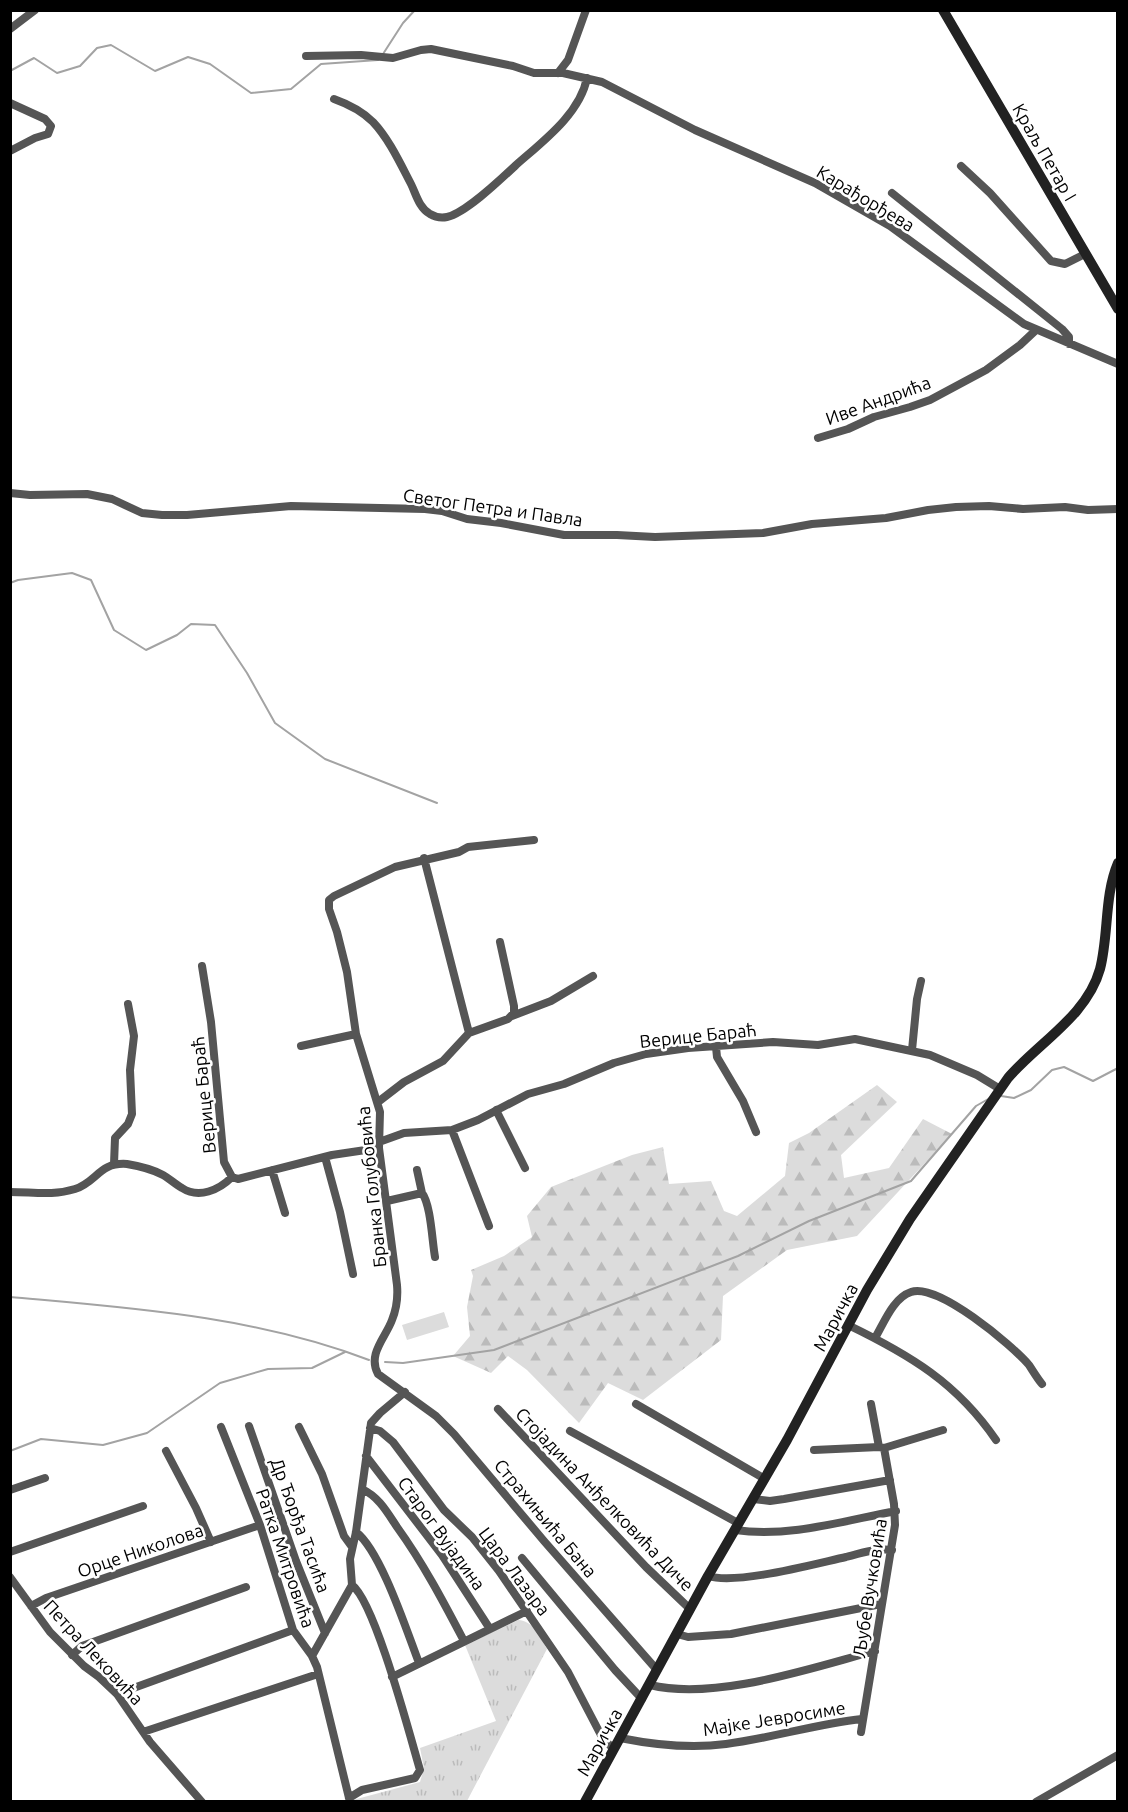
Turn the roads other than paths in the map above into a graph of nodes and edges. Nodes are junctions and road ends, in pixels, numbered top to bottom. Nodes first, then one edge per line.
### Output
1 (35, 10) edge
2 (585, 10) edge
3 (943, 10) edge
4 (10, 29) edge
5 (306, 56) dead end
6 (568, 60) junction
7 (558, 73) junction
8 (571, 75) junction
9 (587, 78) junction
10 (334, 99) dead end
11 (10, 103) edge
12 (10, 151) edge
13 (961, 166) dead end
14 (892, 193) dead end
15 (1085, 254) junction
16 (1118, 309) edge
17 (1036, 330) junction
18 (1069, 344) junction
19 (1118, 364) edge
20 (818, 438) dead end
21 (10, 492) edge
22 (1118, 509) edge
23 (534, 840) dead end
24 (424, 858) junction
25 (1118, 863) edge
26 (500, 942) dead end
27 (202, 966) dead end
28 (593, 976) dead end
29 (921, 981) dead end
30 (128, 1004) dead end
31 (512, 1016) junction
32 (470, 1033) junction
33 (356, 1034) junction
34 (301, 1046) dead end
35 (716, 1047) junction
36 (912, 1050) junction
37 (999, 1091) junction
38 (378, 1102) junction
39 (496, 1110) junction
40 (452, 1130) junction
41 (756, 1132) dead end
42 (379, 1145) junction
43 (325, 1157) junction
44 (114, 1164) junction
45 (525, 1168) dead end
46 (272, 1170) junction
47 (417, 1170) dead end
48 (232, 1177) junction
49 (10, 1192) edge
50 (422, 1193) junction
51 (387, 1201) junction
52 (285, 1213) dead end
53 (489, 1226) dead end
54 (435, 1257) dead end
55 (353, 1274) dead end
56 (848, 1325) junction
57 (875, 1338) junction
58 (1042, 1384) dead end
59 (405, 1392) junction
60 (636, 1404) dead end
61 (871, 1404) dead end
62 (498, 1409) dead end
63 (249, 1426) dead end
64 (299, 1426) dead end
65 (221, 1427) dead end
66 (370, 1428) junction
67 (943, 1430) dead end
68 (570, 1431) dead end
69 (996, 1440) dead end
70 (881, 1448) junction
71 (814, 1450) dead end
72 (166, 1451) dead end
73 (366, 1456) junction
74 (45, 1478) dead end
75 (765, 1479) junction
76 (890, 1480) junction
77 (362, 1489) junction
78 (10, 1491) edge
79 (753, 1499) junction
80 (143, 1506) dead end
81 (896, 1511) junction
82 (260, 1525) junction
83 (736, 1526) junction
84 (356, 1532) junction
85 (211, 1542) junction
86 (352, 1547) junction
87 (892, 1550) junction
88 (10, 1552) edge
89 (522, 1557) dead end
90 (708, 1576) junction
91 (10, 1577) edge
92 (352, 1586) junction
93 (246, 1587) dead end
94 (881, 1604) junction
95 (31, 1606) junction
96 (690, 1609) junction
97 (527, 1611) junction
98 (490, 1629) junction
99 (293, 1630) junction
100 (325, 1633) junction
101 (677, 1634) junction
102 (464, 1641) junction
103 (875, 1651) junction
104 (72, 1655) junction
105 (312, 1656) junction
106 (419, 1663) junction
107 (657, 1670) junction
108 (318, 1674) junction
109 (392, 1677) junction
110 (650, 1685) junction
111 (117, 1694) junction
112 (642, 1699) junction
113 (862, 1719) junction
114 (143, 1732) junction
115 (861, 1732) dead end
116 (620, 1738) junction
117 (614, 1749) junction
118 (1118, 1755) edge
119 (349, 1800) edge
120 (202, 1802) edge
121 (585, 1802) edge
122 (1036, 1802) edge

1 - 4 street
2 - 6 street
3 - 15 street, Краљ Петар I
5 - 7 street, Карађорђева
6 - 7 street
6 - 8 street
7 - 8 street, Карађорђева
8 - 9 street, Карађорђева
9 - 10 street
9 - 17 street, Карађорђева
11 - 12 street
13 - 15 street
14 - 18 street
15 - 16 street, Краљ Петар I
17 - 18 street, Карађорђева
17 - 20 street, Иве Андрића
18 - 19 street, Карађорђева
21 - 22 street, Светог Петра и Павла
23 - 24 street
24 - 32 street
24 - 33 street, Бранка Голубовића
25 - 37 street, Маричка
26 - 31 street
27 - 48 street, Верице Бараћ
28 - 31 street
29 - 36 street
30 - 44 street
31 - 32 street
32 - 38 street
33 - 34 street
33 - 38 street, Бранка Голубовића
35 - 36 street, Верице Бараћ
35 - 39 street, Верице Бараћ
35 - 41 street
36 - 37 street, Верице Бараћ
37 - 56 street, Маричка
38 - 42 street, Бранка Голубовића
39 - 40 street, Верице Бараћ
39 - 45 street
40 - 42 street, Верице Бараћ
40 - 53 street
42 - 43 street, Верице Бараћ
42 - 51 street, Бранка Голубовића
43 - 46 street, Верице Бараћ
43 - 55 street
44 - 48 street
44 - 49 street
46 - 48 street, Верице Бараћ
46 - 52 street
47 - 50 street
50 - 51 street
50 - 54 street
51 - 59 street, Бранка Голубовића
56 - 57 street
56 - 75 street, Маричка
57 - 58 street
57 - 69 street
59 - 66 street
59 - 107 street, Страхињића Бана
60 - 75 street
61 - 70 street, Љубе Вучковића
62 - 96 street, Стојадина Анђелковића Диче
63 - 100 street, Др Ђорђа Тасића
64 - 86 street
65 - 82 street, Ратка Митровића
66 - 73 street
66 - 97 street, Цара Лазара
67 - 70 street
68 - 83 street
70 - 71 street
70 - 76 street, Љубе Вучковића
72 - 85 street
73 - 77 street
73 - 98 street, Старог Вујадина
74 - 78 street
75 - 79 street, Маричка
76 - 79 street
76 - 81 street, Љубе Вучковића
77 - 84 street
77 - 102 street
79 - 83 street, Маричка
80 - 88 street
81 - 83 street
81 - 87 street, Љубе Вучковића
82 - 85 street, Орце Николова
82 - 99 street, Ратка Митровића
83 - 90 street, Маричка
84 - 86 street
84 - 106 street
85 - 95 street, Орце Николова
86 - 92 street
87 - 90 street
87 - 94 street, Љубе Вучковића
89 - 112 street
90 - 96 street, Маричка
91 - 95 street, Петра Лековића
92 - 100 street
92 - 109 street
93 - 104 street
94 - 101 street
94 - 103 street, Љубе Вучковића
95 - 104 street, Петра Лековића
96 - 101 street, Маричка
97 - 98 street
97 - 117 street, Цара Лазара
98 - 102 street
99 - 105 street, Ратка Митровића
99 - 111 street
100 - 105 street
101 - 107 street, Маричка
102 - 106 street
103 - 110 street
103 - 113 street, Љубе Вучковића
104 - 111 street, Петра Лековића
105 - 108 street, Ратка Митровића
106 - 109 street
107 - 110 street, Маричка
108 - 114 street
108 - 119 street, Ратка Митровића
109 - 119 street
110 - 112 street, Маричка
111 - 114 street, Петра Лековића
112 - 116 street, Маричка
113 - 115 street, Љубе Вучковића
113 - 116 street, Мајке Јевросиме
114 - 120 street, Петра Лековића
116 - 117 street, Маричка
117 - 121 street, Маричка
118 - 122 street

